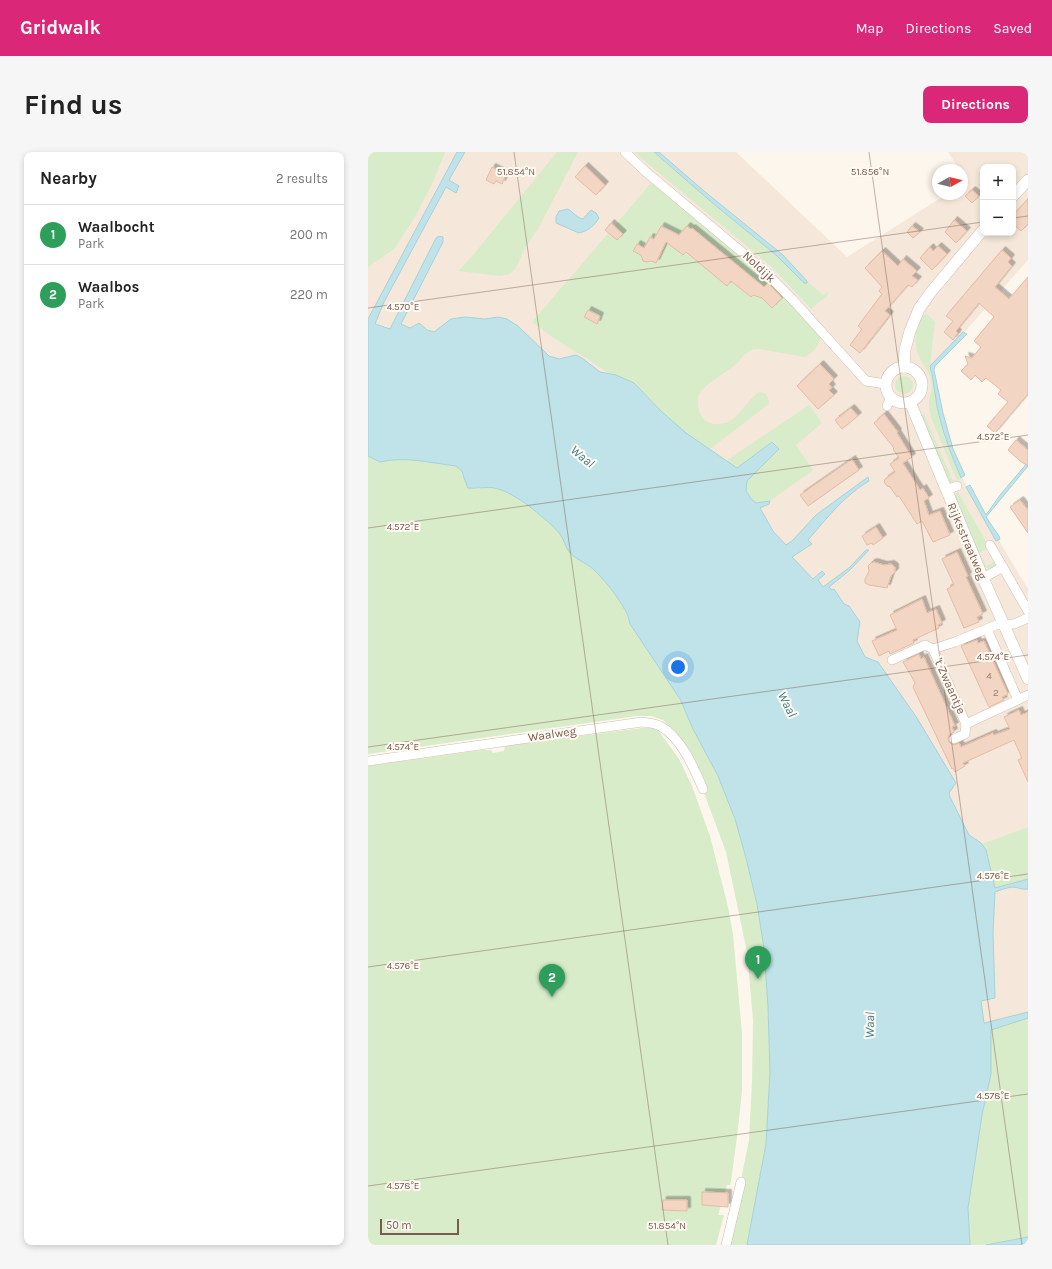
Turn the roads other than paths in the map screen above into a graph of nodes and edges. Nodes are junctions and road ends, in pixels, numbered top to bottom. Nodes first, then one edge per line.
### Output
1 (625, 152) edge
2 (1028, 180) edge
3 (1016, 193) edge
4 (980, 234) edge
5 (904, 367) junction
6 (886, 384) junction
7 (910, 402) junction
8 (957, 486) dead end
9 (946, 490) junction
10 (990, 545) dead end
11 (1003, 567) junction
12 (983, 578) junction
13 (1028, 612) edge
14 (1028, 618) edge
15 (1004, 625) junction
16 (987, 628) junction
17 (933, 649) junction
18 (892, 660) dead end
19 (1028, 679) edge
20 (1028, 695) edge
21 (1018, 700) junction
22 (966, 724) junction
23 (954, 739) dead end
24 (368, 761) edge
25 (703, 789) dead end
26 (741, 1182) dead end
27 (726, 1245) edge

1 - 6 street, Noldijk
2 - 3 street
4 - 5 street
5 - 6 street
5 - 7 street
6 - 7 street
7 - 9 street, Rijksstraatweg
8 - 9 street
9 - 12 street, Rijksstraatweg
10 - 11 street, Rijksstraatweg
11 - 12 street
11 - 13 street, Rijksstraatweg
12 - 15 street, Rijksstraatweg
14 - 15 street, 't Zwaantje
15 - 16 street, 't Zwaantje
15 - 19 street, Rijksstraatweg
16 - 17 street, 't Zwaantje
16 - 21 street
17 - 18 street, 't Zwaantje
17 - 22 street, 't Zwaantje
20 - 21 street, 't Zwaantje
21 - 22 street, 't Zwaantje
22 - 23 street, 't Zwaantje
24 - 25 street, Waalweg
26 - 27 street

